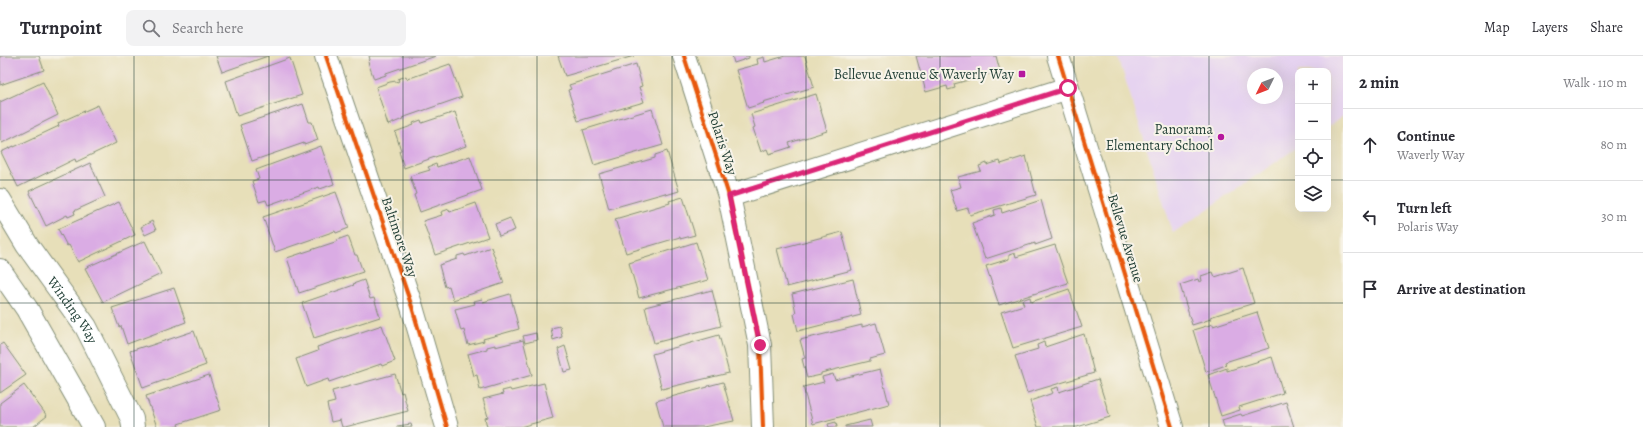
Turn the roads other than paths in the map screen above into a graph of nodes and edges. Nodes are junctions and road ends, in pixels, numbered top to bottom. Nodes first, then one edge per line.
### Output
1 (326, 56) edge
2 (684, 56) edge
3 (1058, 56) edge
4 (1068, 88) junction
5 (729, 196) junction
6 (0, 200) edge
7 (0, 270) edge
8 (94, 427) edge
9 (133, 427) edge
10 (447, 427) edge
11 (763, 427) edge
12 (1172, 427) edge

1 - 10 street, Baltimore Way
2 - 5 street, Polaris Way
3 - 4 street, Bellevue Avenue
4 - 5 street
4 - 12 street, Bellevue Avenue
5 - 11 street, Polaris Way
6 - 9 street, Winding Way
7 - 8 street

